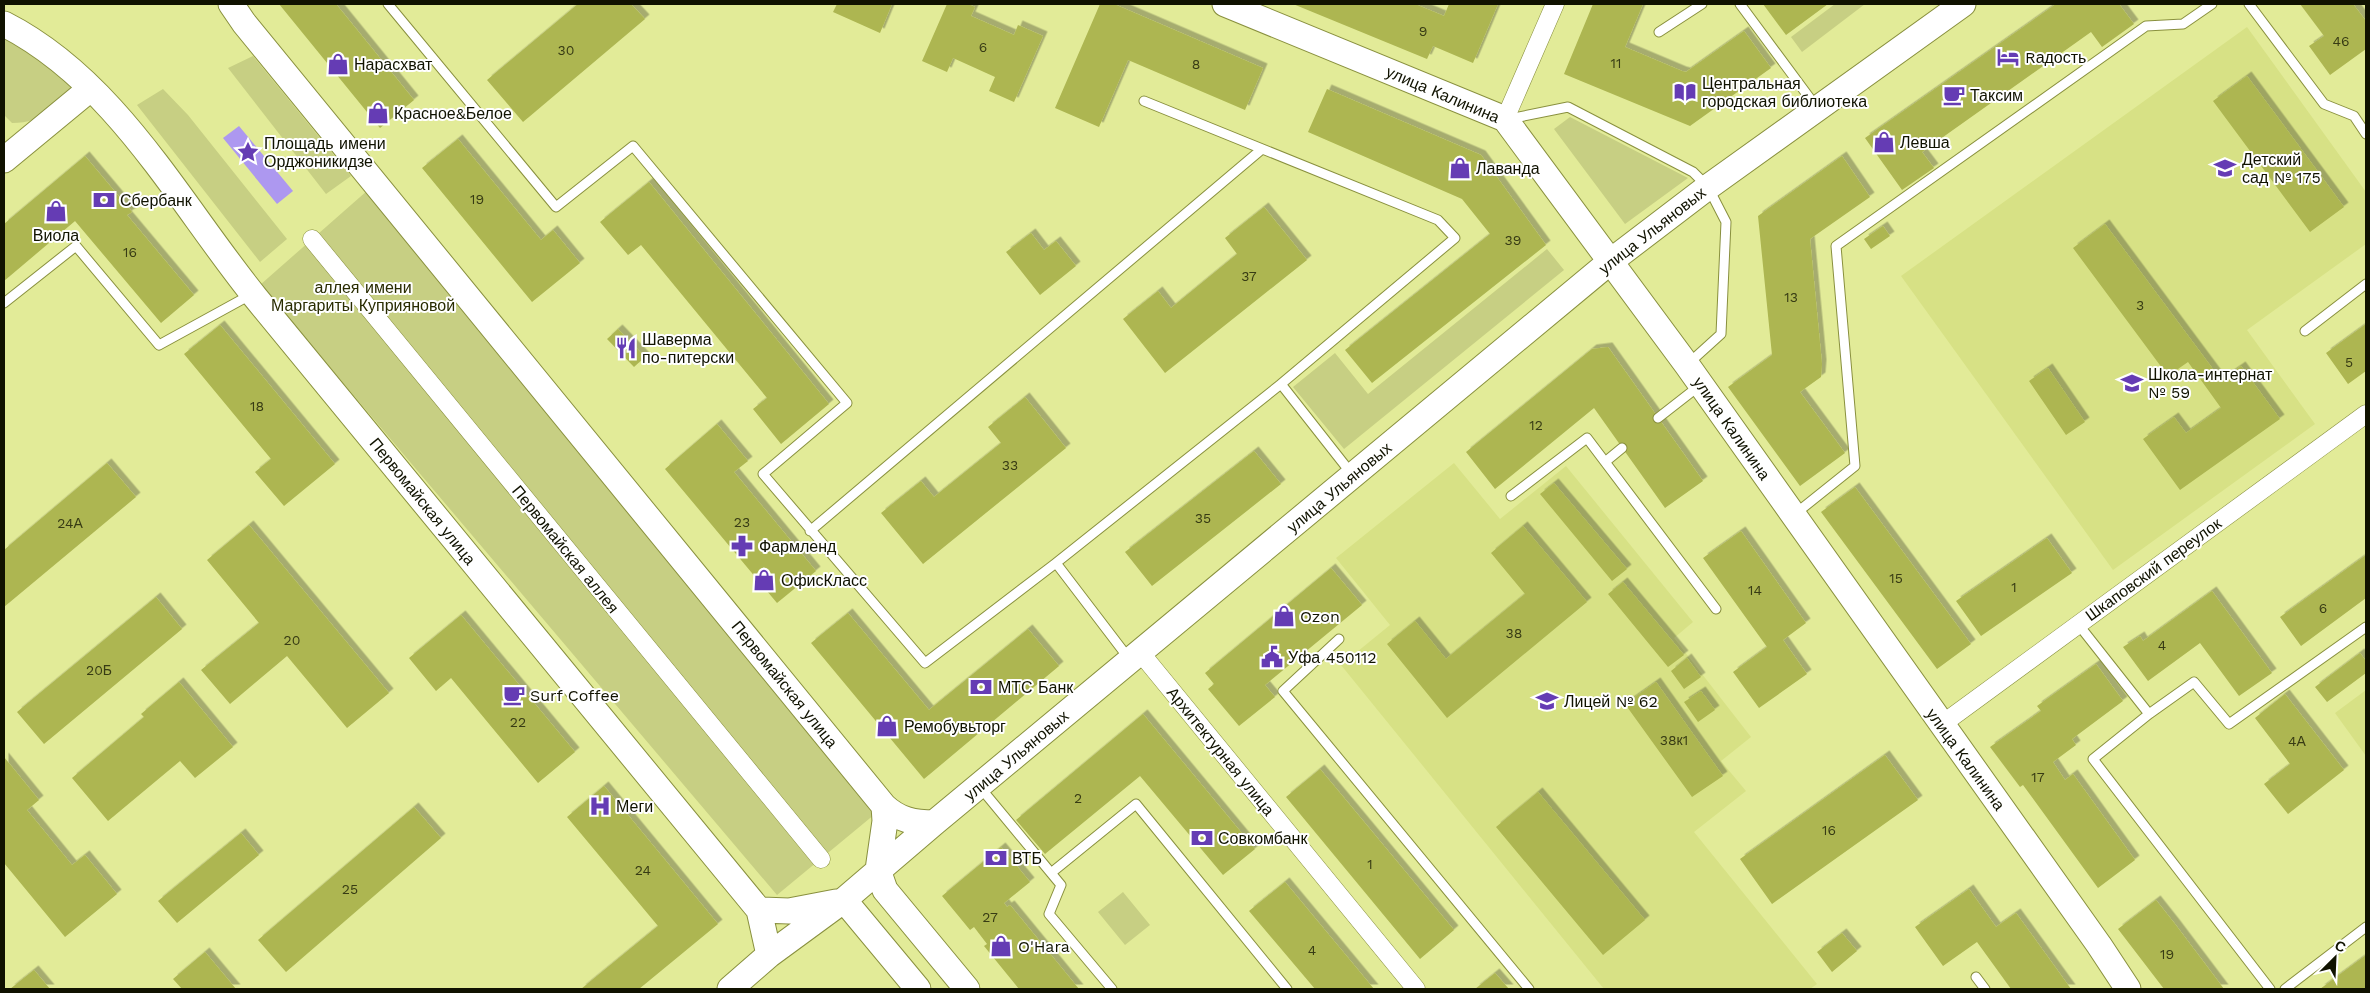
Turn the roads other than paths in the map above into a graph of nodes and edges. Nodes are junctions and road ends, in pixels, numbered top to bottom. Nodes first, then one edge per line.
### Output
1 (232, 4) edge
2 (388, 4) edge
3 (1225, 4) edge
4 (1555, 4) edge
5 (1702, 4) edge
6 (1740, 4) edge
7 (1963, 4) edge
8 (2212, 4) edge
9 (2249, 4) edge
10 (4, 24) edge
11 (1658, 32) dead end
12 (90, 89) junction
13 (1144, 101) dead end
14 (1818, 108) junction
15 (1505, 119) junction
16 (2366, 134) edge
17 (1262, 149) junction
18 (7, 154) edge
19 (1708, 187) junction
20 (312, 239) dead end
21 (1612, 261) junction
22 (2366, 284) edge
23 (253, 294) junction
24 (4, 302) edge
25 (2305, 331) dead end
26 (1687, 364) junction
27 (1281, 384) junction
28 (1701, 385) junction
29 (2366, 414) edge
30 (1658, 418) dead end
31 (1622, 448) dead end
32 (1605, 462) junction
33 (1352, 475) junction
34 (1511, 496) dead end
35 (1793, 516) junction
36 (810, 531) junction
37 (1056, 563) junction
38 (1716, 609) dead end
39 (2078, 624) junction
40 (2366, 627) edge
41 (1340, 639) dead end
42 (1135, 656) junction
43 (2149, 714) junction
44 (1941, 725) junction
45 (979, 786) junction
46 (884, 806) junction
47 (934, 823) junction
48 (821, 859) dead end
49 (878, 870) junction
50 (1051, 873) junction
51 (844, 900) junction
52 (759, 910) junction
53 (2366, 927) edge
54 (769, 955) junction
55 (1976, 977) dead end
56 (730, 989) edge
57 (918, 989) edge
58 (967, 989) edge
59 (1112, 989) edge
60 (1287, 989) edge
61 (1416, 989) edge
62 (1529, 989) edge
63 (1986, 989) edge
64 (2128, 989) edge
65 (2270, 989) edge
66 (2285, 989) edge

1 - 46 main road, Первомайская улица
2 - 36 lane
3 - 15 main road, улица Калинина
4 - 15 street
5 - 11 lane
6 - 14 lane
7 - 14 main road, улица Ульяновых
8 - 35 lane
9 - 16 lane
10 - 12 main road, Первомайская улица
12 - 18 main road
12 - 23 main road, Первомайская улица
13 - 17 lane
14 - 19 main road, улица Ульяновых
15 - 19 lane
15 - 21 main road, улица Калинина
17 - 27 lane
17 - 36 lane
19 - 21 main road, улица Ульяновых
19 - 26 lane
20 - 48 street, Первомайская аллея
21 - 26 main road, улица Калинина
21 - 33 main road, улица Ульяновых
22 - 25 lane
23 - 24 lane
23 - 52 main road, Первомайская улица
26 - 28 main road, улица Калинина
27 - 33 lane
27 - 37 lane
28 - 30 lane
28 - 35 main road, улица Калинина
29 - 39 street, Шкаповский переулок
31 - 32 lane
32 - 34 lane
32 - 38 lane
33 - 42 main road, улица Ульяновых
35 - 44 main road, улица Калинина
36 - 37 lane
37 - 42 lane
39 - 43 lane
39 - 44 street, Шкаповский переулок
40 - 43 lane
41 - 62 lane
42 - 45 main road, улица Ульяновых
42 - 61 street, Архитектурная улица
43 - 65 lane
44 - 64 main road, улица Калинина
45 - 47 main road, улица Ульяновых
45 - 50 lane
46 - 47 main road, Первомайская улица
46 - 49 main road
47 - 49 main road, улица Ульяновых
49 - 51 main road, улица Ульяновых
49 - 58 main road
50 - 59 lane
50 - 60 lane
51 - 52 main road
51 - 54 main road, улица Ульяновых
51 - 57 main road
52 - 54 main road, Первомайская улица
53 - 66 lane
54 - 56 main road, улица Ульяновых
55 - 63 lane

